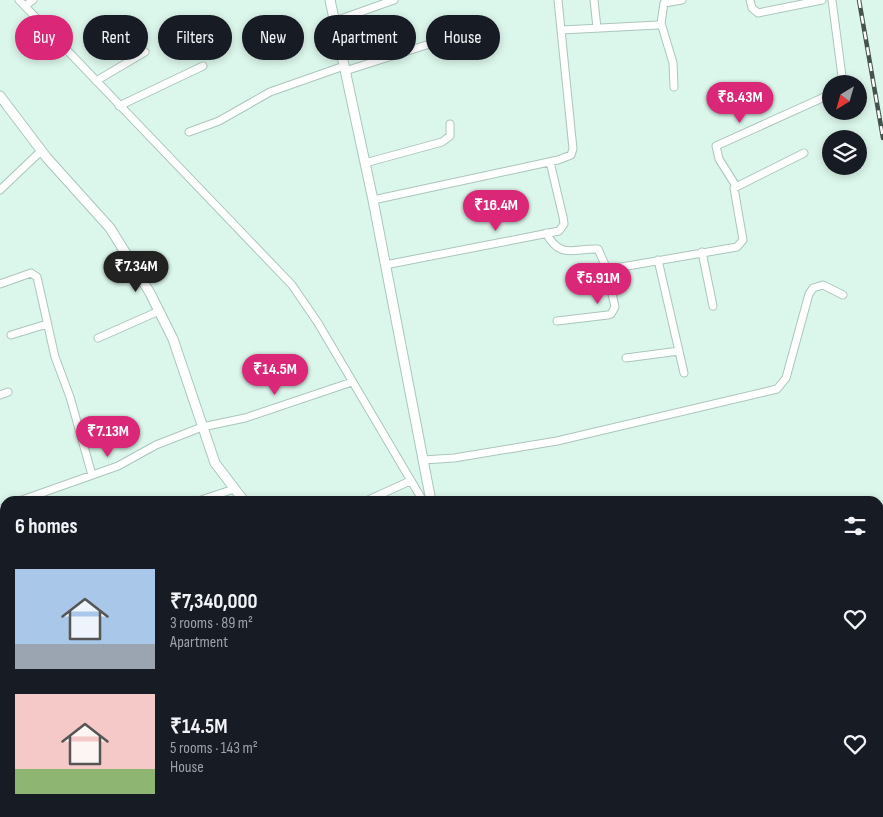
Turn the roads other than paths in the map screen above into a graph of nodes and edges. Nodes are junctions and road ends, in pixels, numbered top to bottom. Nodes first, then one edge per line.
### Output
1 (19, 0) edge
2 (33, 0) edge
3 (330, 0) edge
4 (394, 0) edge
5 (558, 0) edge
6 (594, 0) edge
7 (682, 0) edge
8 (750, 0) edge
9 (822, 0) edge
10 (832, 0) edge
11 (662, 3) edge
12 (25, 6) junction
13 (334, 15) edge
14 (352, 15) edge
15 (662, 23) junction
16 (597, 28) junction
17 (562, 30) junction
18 (426, 45) edge
19 (132, 60) edge
20 (343, 60) edge
21 (203, 66) dead end
22 (345, 69) junction
23 (842, 75) edge
24 (96, 82) junction
25 (674, 87) dead end
26 (0, 96) edge
27 (822, 98) edge
28 (119, 106) junction
29 (450, 124) dead end
30 (189, 132) dead end
31 (41, 151) junction
32 (804, 153) dead end
33 (550, 162) junction
34 (365, 163) junction
35 (736, 186) junction
36 (0, 190) edge
37 (372, 200) junction
38 (546, 234) junction
39 (702, 252) junction
40 (658, 260) junction
41 (385, 265) junction
42 (606, 267) junction
43 (0, 284) edge
44 (843, 295) dead end
45 (713, 306) dead end
46 (159, 311) junction
47 (557, 321) dead end
48 (48, 324) junction
49 (11, 335) dead end
50 (98, 338) dead end
51 (679, 351) junction
52 (626, 358) dead end
53 (684, 374) dead end
54 (352, 382) junction
55 (8, 392) dead end
56 (0, 395) edge
57 (202, 427) junction
58 (423, 460) junction
59 (92, 475) junction
60 (410, 481) junction
61 (234, 489) junction
62 (33, 496) edge
63 (213, 496) edge
64 (240, 496) edge
65 (377, 496) edge
66 (420, 496) edge
67 (429, 496) edge

1 - 12 street
2 - 12 street
3 - 13 street
4 - 14 street
5 - 17 street
6 - 16 street
7 - 11 street
8 - 9 street
10 - 23 street
11 - 15 street
12 - 24 street
15 - 16 street
15 - 25 street
16 - 17 street
17 - 33 street
18 - 22 street
19 - 24 street
20 - 22 street
21 - 28 street
22 - 30 street
22 - 34 street
24 - 28 street
26 - 31 street
27 - 35 street
28 - 54 street
29 - 34 street
31 - 36 street
31 - 46 street
32 - 35 street
33 - 37 street
33 - 38 street
34 - 37 street
35 - 39 street
37 - 41 street
38 - 41 street
38 - 42 street
39 - 40 street
39 - 45 street
40 - 42 street
40 - 51 street
41 - 58 street
42 - 47 street
43 - 48 street
44 - 58 street
46 - 50 street
46 - 57 street
48 - 49 street
48 - 59 street
51 - 52 street
51 - 53 street
54 - 57 street
54 - 60 street
55 - 56 street
57 - 59 street
57 - 61 street
58 - 67 street
59 - 62 street
60 - 65 street
60 - 66 street
61 - 63 street
61 - 64 street

